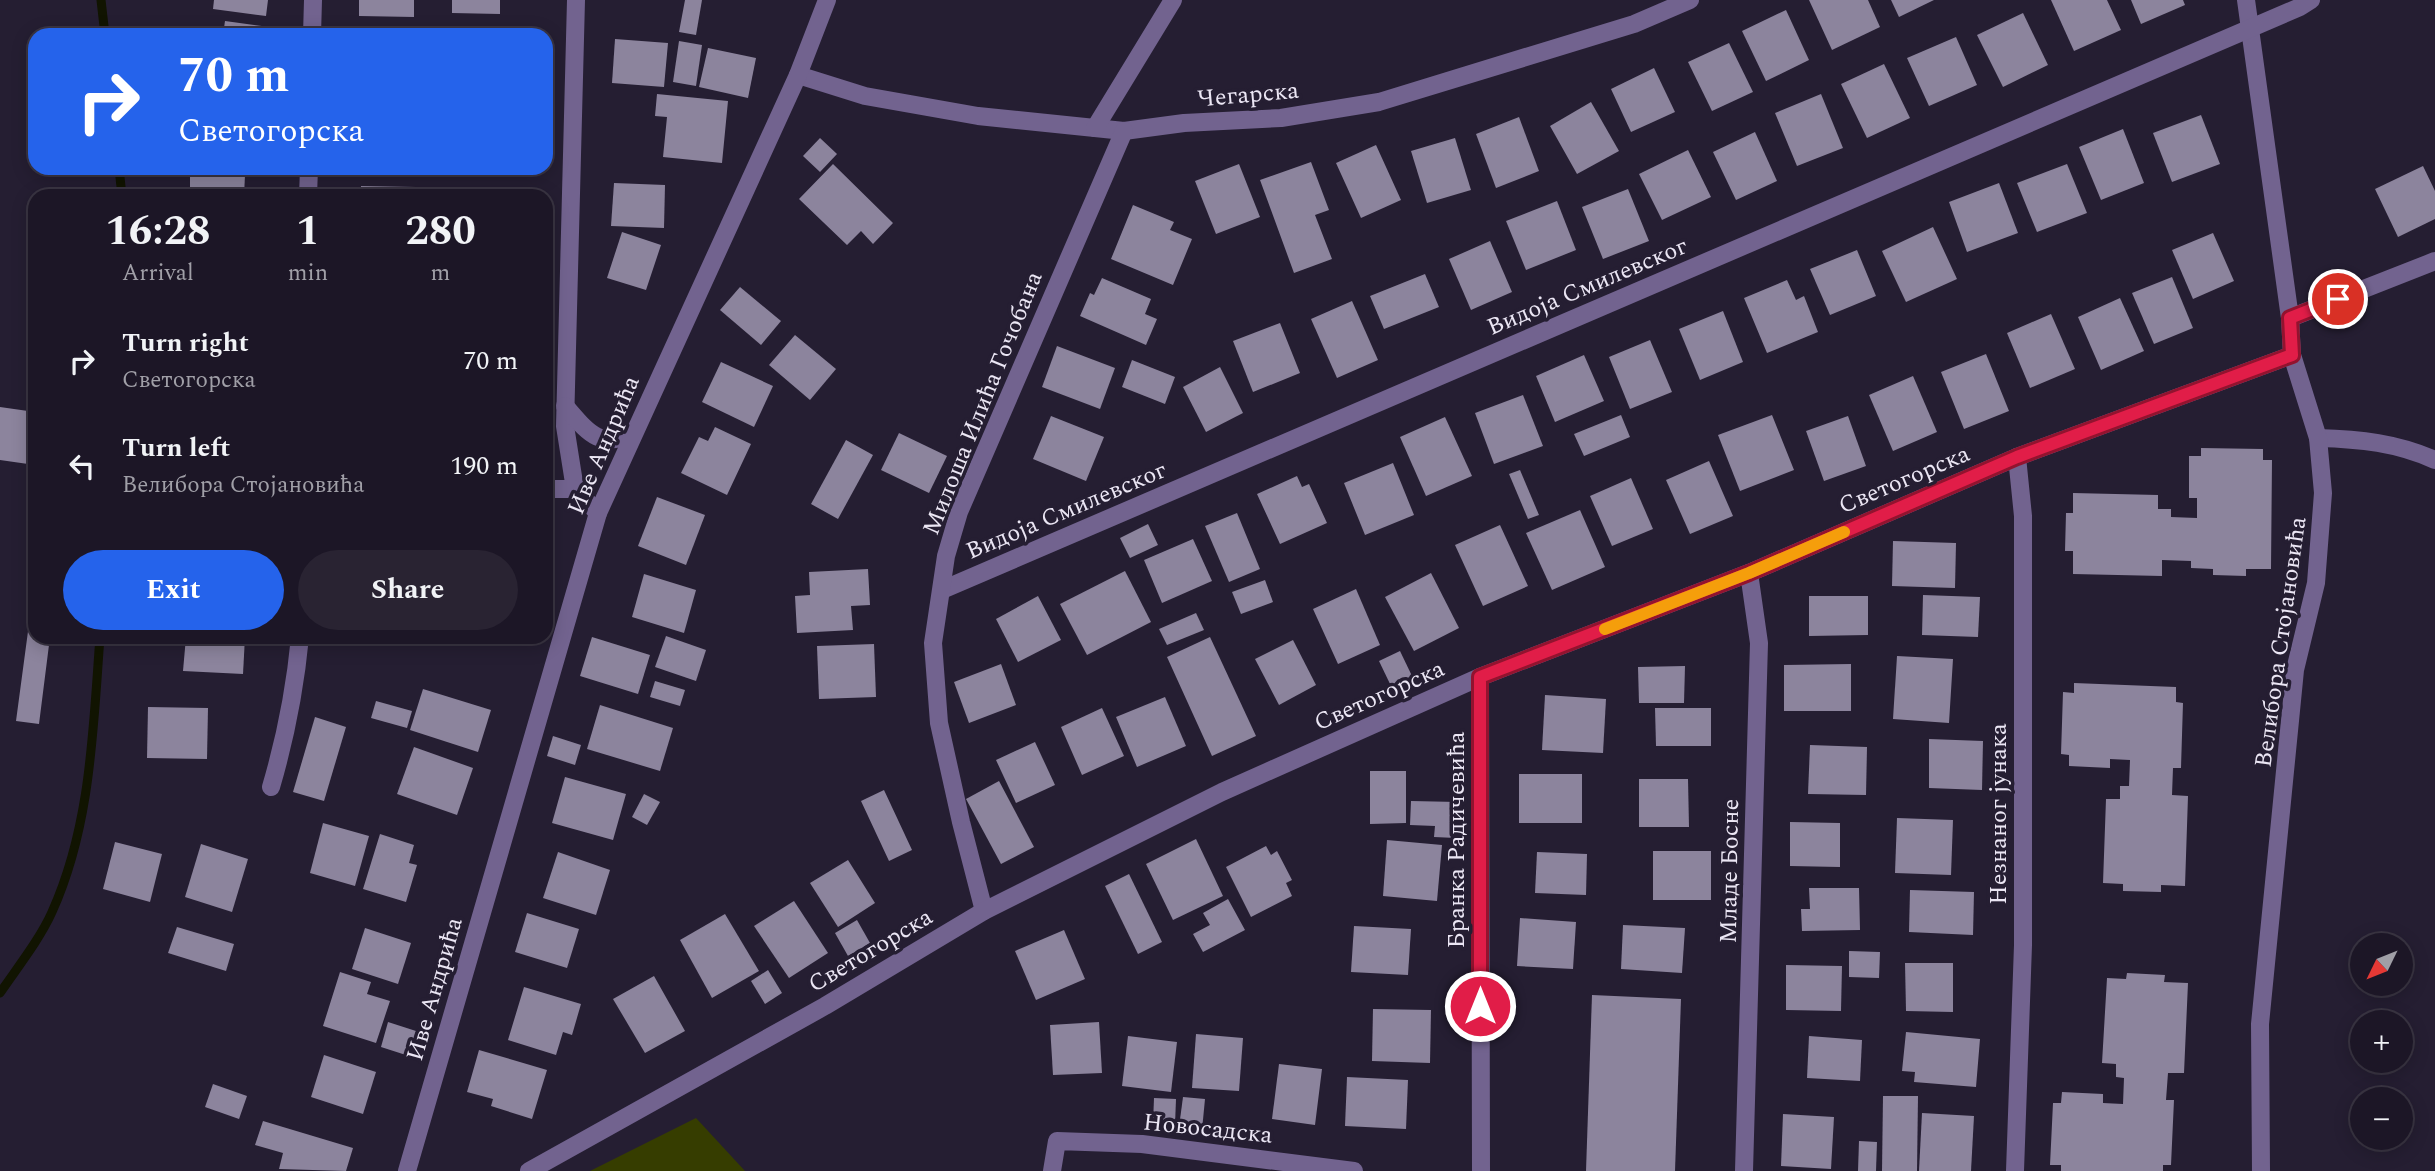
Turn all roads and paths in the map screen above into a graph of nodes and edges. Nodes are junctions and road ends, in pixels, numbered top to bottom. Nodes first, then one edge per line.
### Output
1 (313, 0) edge
2 (576, 0) edge
3 (827, 0) edge
4 (1173, 0) edge
5 (1690, 0) edge
6 (2246, 0) edge
7 (2311, 0) edge
8 (312, 28) edge
9 (2250, 28) junction
10 (798, 75) junction
11 (1095, 128) junction
12 (1124, 131) junction
13 (2435, 261) edge
14 (2290, 318) junction
15 (2292, 355) junction
16 (565, 406) junction
17 (633, 433) junction
18 (2318, 438) junction
19 (2017, 457) junction
20 (2435, 460) edge
21 (553, 489) edge
22 (575, 489) junction
23 (598, 513) junction
24 (1749, 573) junction
25 (942, 590) junction
26 (299, 644) edge
27 (1480, 677) junction
28 (271, 787) dead end
29 (984, 911) junction
30 (407, 1171) edge
31 (529, 1171) edge
32 (1052, 1171) edge
33 (1354, 1171) edge
34 (1481, 1171) edge
35 (1744, 1171) edge
36 (2015, 1171) edge
37 (2261, 1171) edge

1 - 8 street
2 - 16 street
3 - 10 street, Иве Андрића
4 - 11 street
5 - 12 street, Чегарска
6 - 9 street, Велибора Стојановића
7 - 9 street, Видоја Смилевског
9 - 14 street, Велибора Стојановића
9 - 25 street, Видоја Смилевског
10 - 11 street, Чегарска
10 - 17 street, Иве Андрића
11 - 12 street, Чегарска
12 - 25 street, Милоша Илића Гочобана
13 - 14 street
14 - 15 street, Велибора Стојановића
15 - 18 street, Велибора Стојановића
15 - 19 street, Светогорска
16 - 17 street
16 - 22 street
17 - 23 street, Иве Андрића
18 - 20 street
18 - 37 street, Велибора Стојановића
19 - 24 street, Светогорска
19 - 36 street, Незнаног јунака
21 - 22 street
22 - 23 street
23 - 30 street, Иве Андрића
24 - 27 street, Светогорска
24 - 35 street, Младе Босне
25 - 29 street, Милоша Илића Гочобана
26 - 28 street
27 - 29 street, Светогорска
27 - 34 street, Бранка Радичевића
29 - 31 street, Светогорска
32 - 33 street, Новосадска

